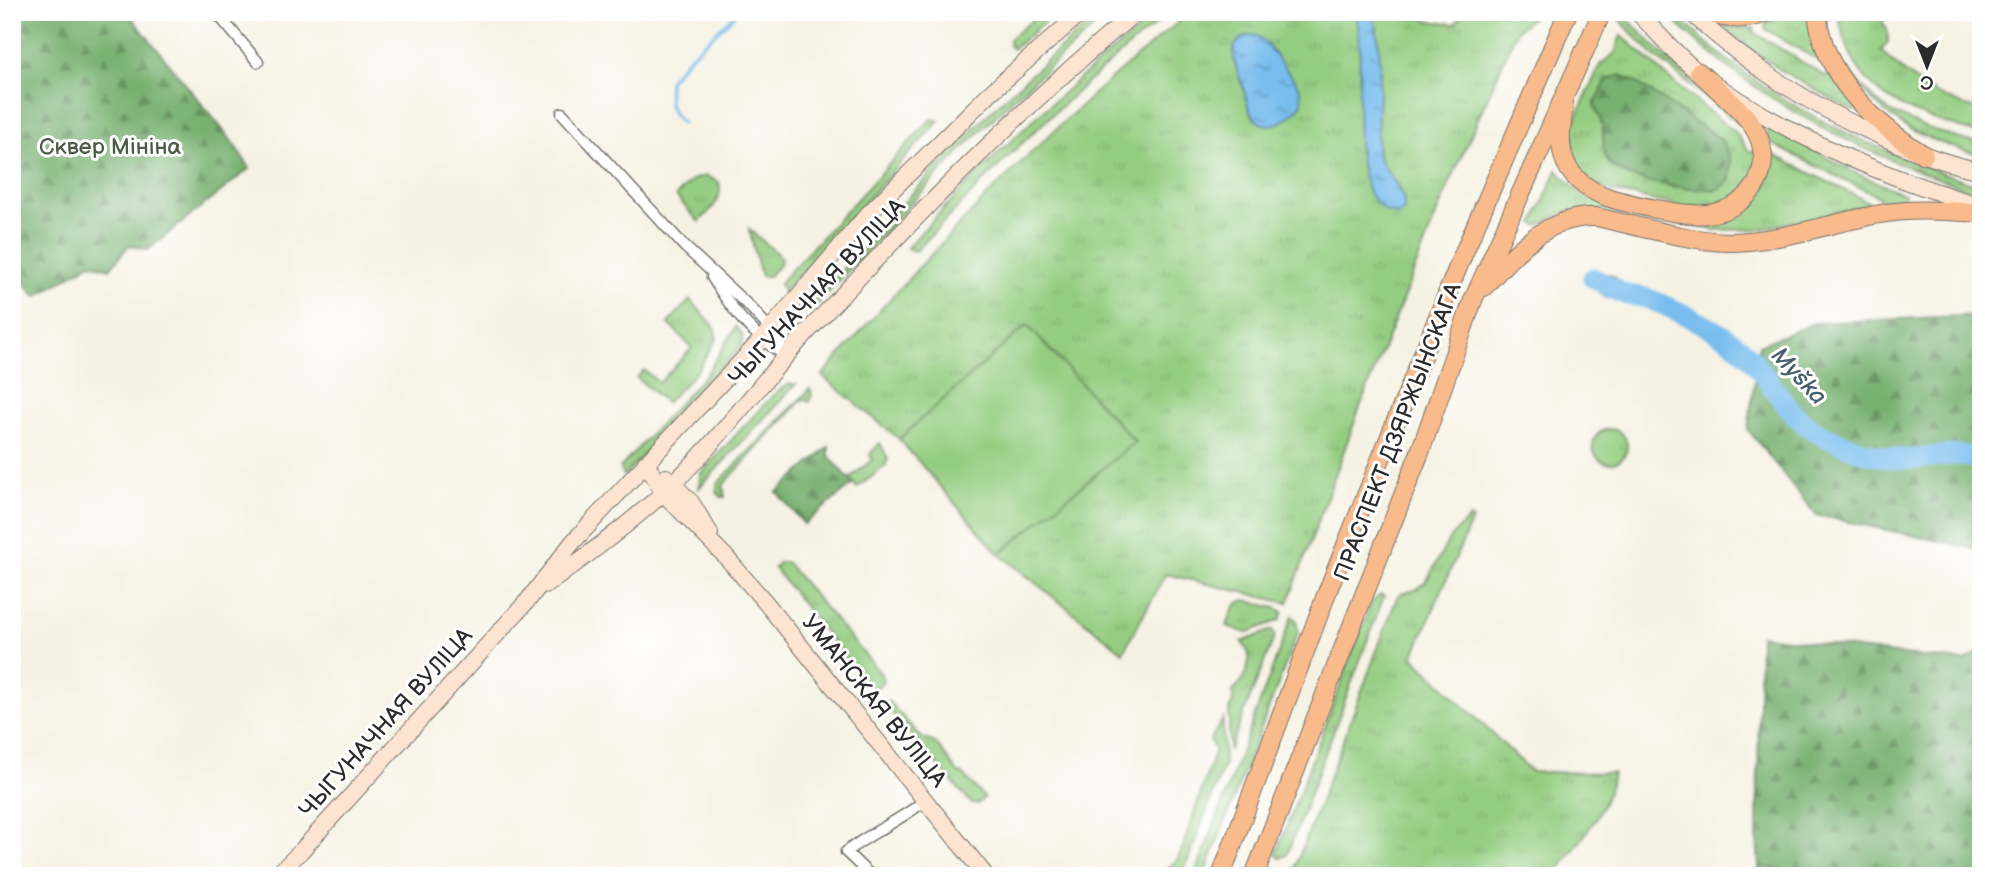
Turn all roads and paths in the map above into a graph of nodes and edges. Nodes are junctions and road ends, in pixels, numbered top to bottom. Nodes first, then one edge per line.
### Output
1 (216, 12) edge
2 (1082, 12) edge
3 (1136, 12) edge
4 (1602, 12) edge
5 (1637, 12) edge
6 (1690, 12) edge
7 (1707, 12) edge
8 (1769, 12) edge
9 (1817, 12) edge
10 (1566, 16) edge
11 (258, 62) dead end
12 (1699, 72) junction
13 (1568, 84) junction
14 (562, 113) dead end
15 (1924, 155) junction
16 (1981, 171) edge
17 (1981, 206) edge
18 (1981, 213) edge
19 (1473, 300) junction
20 (766, 335) junction
21 (786, 355) junction
22 (646, 462) junction
23 (668, 488) junction
24 (528, 600) junction
25 (924, 801) junction
26 (276, 876) edge
27 (871, 876) edge
28 (986, 876) edge
29 (1221, 876) edge
30 (1254, 876) edge

1 - 11 street
2 - 20 main road, ЧЫГУНАЧНАЯ ВУЛІЦА
3 - 21 main road, ЧЫГУНАЧНАЯ ВУЛІЦА
4 - 13 main road, ПРАСПЕКТ ДЗЯРЖЫНСКАГА
5 - 12 main road
6 - 15 main road
7 - 8 main road
9 - 15 main road
10 - 29 main road, ПРАСПЕКТ ДЗЯРЖЫНСКАГА
12 - 13 main road
12 - 17 main road
13 - 19 main road, ПРАСПЕКТ ДЗЯРЖЫНСКАГА
14 - 20 street, ЧЫГУНАЧНАЯ ВУЛІЦА
15 - 16 main road
18 - 19 main road
19 - 30 main road, ПРАСПЕКТ ДЗЯРЖЫНСКАГА
20 - 21 street
20 - 22 main road, ЧЫГУНАЧНАЯ ВУЛІЦА
21 - 23 main road, ЧЫГУНАЧНАЯ ВУЛІЦА
22 - 23 main road, УМАНСКАЯ ВУЛІЦА
22 - 24 main road, ЧЫГУНАЧНАЯ ВУЛІЦА
23 - 24 main road, ЧЫГУНАЧНАЯ ВУЛІЦА
23 - 25 main road, УМАНСКАЯ ВУЛІЦА
24 - 26 main road, ЧЫГУНАЧНАЯ ВУЛІЦА
25 - 27 street
25 - 28 main road, УМАНСКАЯ ВУЛІЦА

